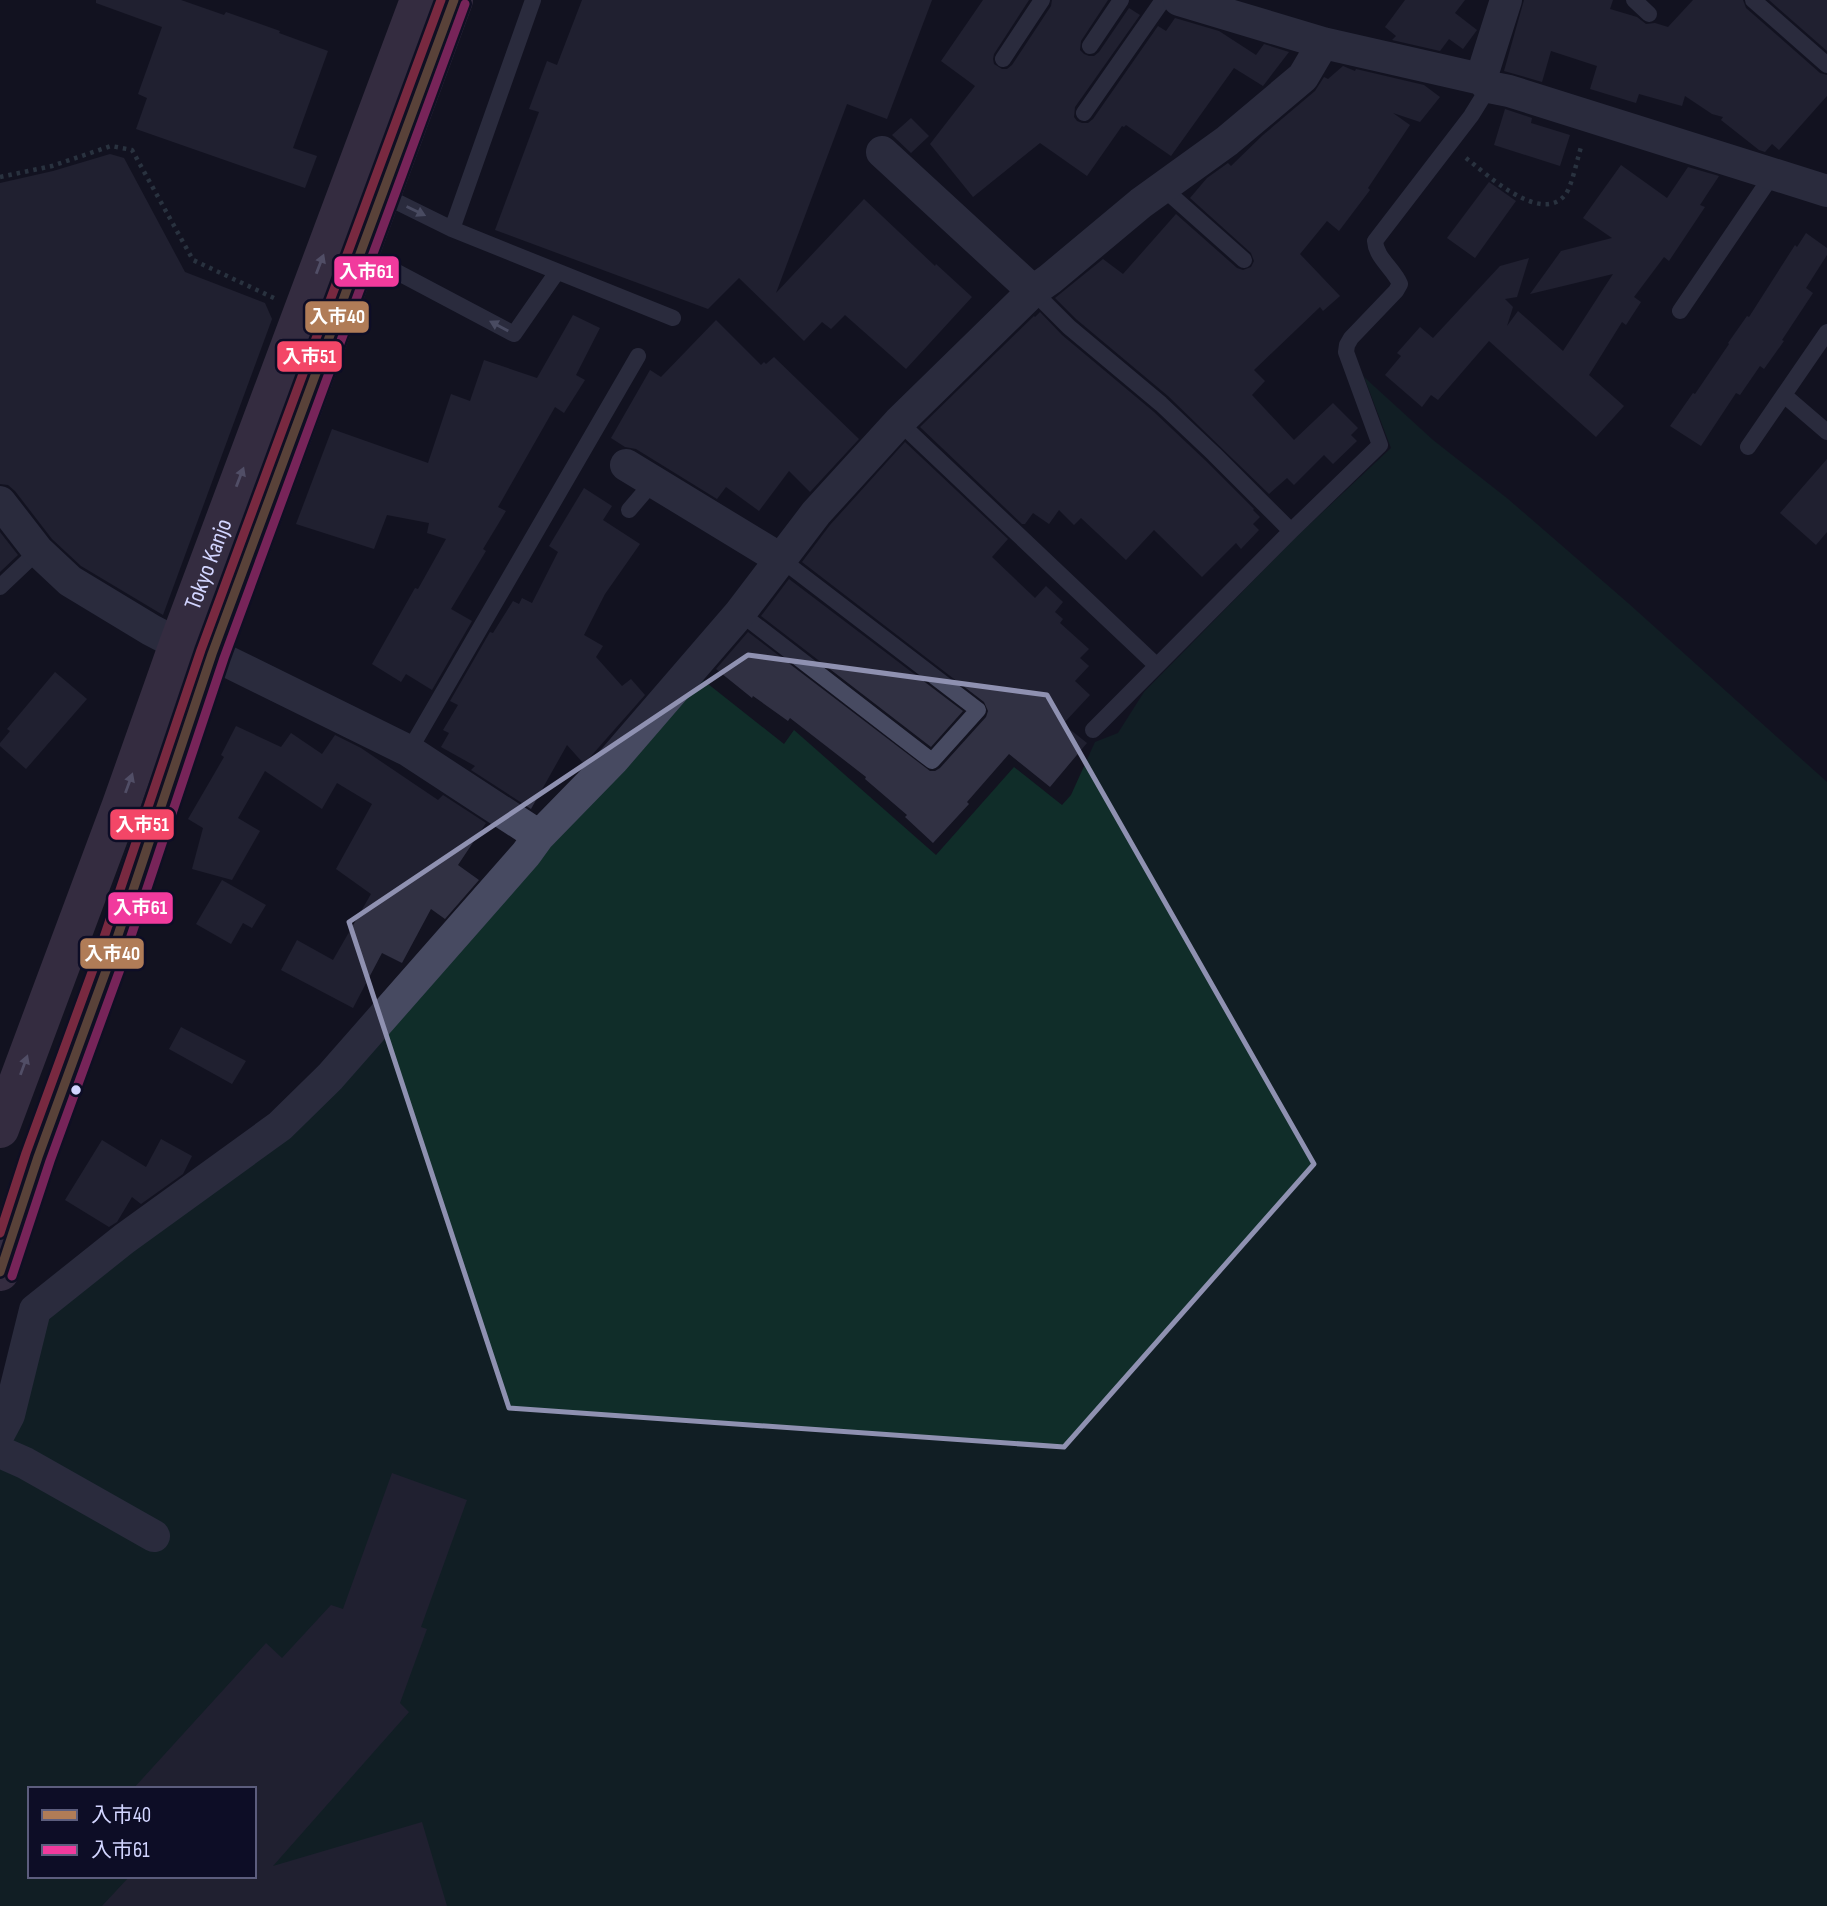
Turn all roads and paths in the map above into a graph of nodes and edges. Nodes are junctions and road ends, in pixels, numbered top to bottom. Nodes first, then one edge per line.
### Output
1 (419, 0) edge
2 (454, 0) edge
3 (533, 0) edge
4 (1042, 0) edge
5 (1121, 0) edge
6 (1163, 0) edge
7 (1180, 0) edge
8 (1506, 0) edge
9 (1634, 0) edge
10 (1753, 0) edge
11 (1649, 13) dead end
12 (1323, 43) junction
13 (1090, 47) dead end
14 (1003, 58) dead end
15 (1827, 65) edge
16 (1485, 83) junction
17 (1084, 113) dead end
18 (1590, 116) junction
19 (1449, 145) junction
20 (882, 152) dead end
21 (1773, 174) junction
22 (0, 177) edge
23 (1163, 188) junction
24 (1827, 191) edge
25 (381, 194) junction
26 (452, 229) junction
27 (360, 252) junction
28 (1244, 260) dead end
29 (557, 272) junction
30 (1032, 291) junction
31 (303, 310) junction
32 (1680, 311) dead end
33 (673, 318) dead end
34 (1827, 332) edge
35 (638, 356) dead end
36 (1784, 395) junction
37 (899, 422) junction
38 (1827, 432) edge
39 (1748, 447) dead end
40 (626, 465) dead end
41 (653, 482) junction
42 (0, 502) edge
43 (629, 510) dead end
44 (1291, 531) junction
45 (38, 551) junction
46 (782, 560) junction
47 (0, 587) edge
48 (740, 613) junction
49 (195, 649) junction
50 (1156, 665) junction
51 (1094, 730) dead end
52 (409, 751) junction
53 (539, 836) junction
54 (0, 1129) edge
55 (0, 1272) edge
56 (0, 1432) edge
57 (0, 1452) edge
58 (153, 1536) dead end

31 -> 1 highway, Tokyo Kanjo
2 - 25 highway, Tokyo Kanjo
3 - 26 lane
4 - 14 lane
5 - 13 lane
6 - 17 lane
7 - 12 street
8 - 16 street
9 - 11 lane
10 - 15 lane
12 - 16 street
12 - 23 street
16 - 18 street
16 - 19 lane
18 - 19 path
18 - 21 street
19 - 44 lane
20 - 30 street
21 - 24 street
21 - 32 lane
22 - 31 path
23 - 28 lane
23 - 30 street
25 -> 26 lane
25 - 27 highway, Tokyo Kanjo
26 - 29 lane
29 -> 27 lane
27 - 49 highway, Tokyo Kanjo
29 - 33 lane
30 - 37 street
30 - 44 lane
49 -> 31 highway, Tokyo Kanjo
34 - 36 lane
35 - 52 lane
36 - 38 lane
36 - 39 lane
37 - 46 street
37 - 50 lane
40 - 41 street
41 - 43 lane
41 - 46 street
42 - 45 street
44 - 50 lane
45 - 47 lane
45 - 49 street
46 - 48 street
46 - 48 lane
48 - 53 street
49 - 52 street
54 -> 49 highway, Tokyo Kanjo
49 - 55 highway, Tokyo Kanjo
50 - 51 lane
52 - 53 street
53 - 56 street
57 - 58 street

